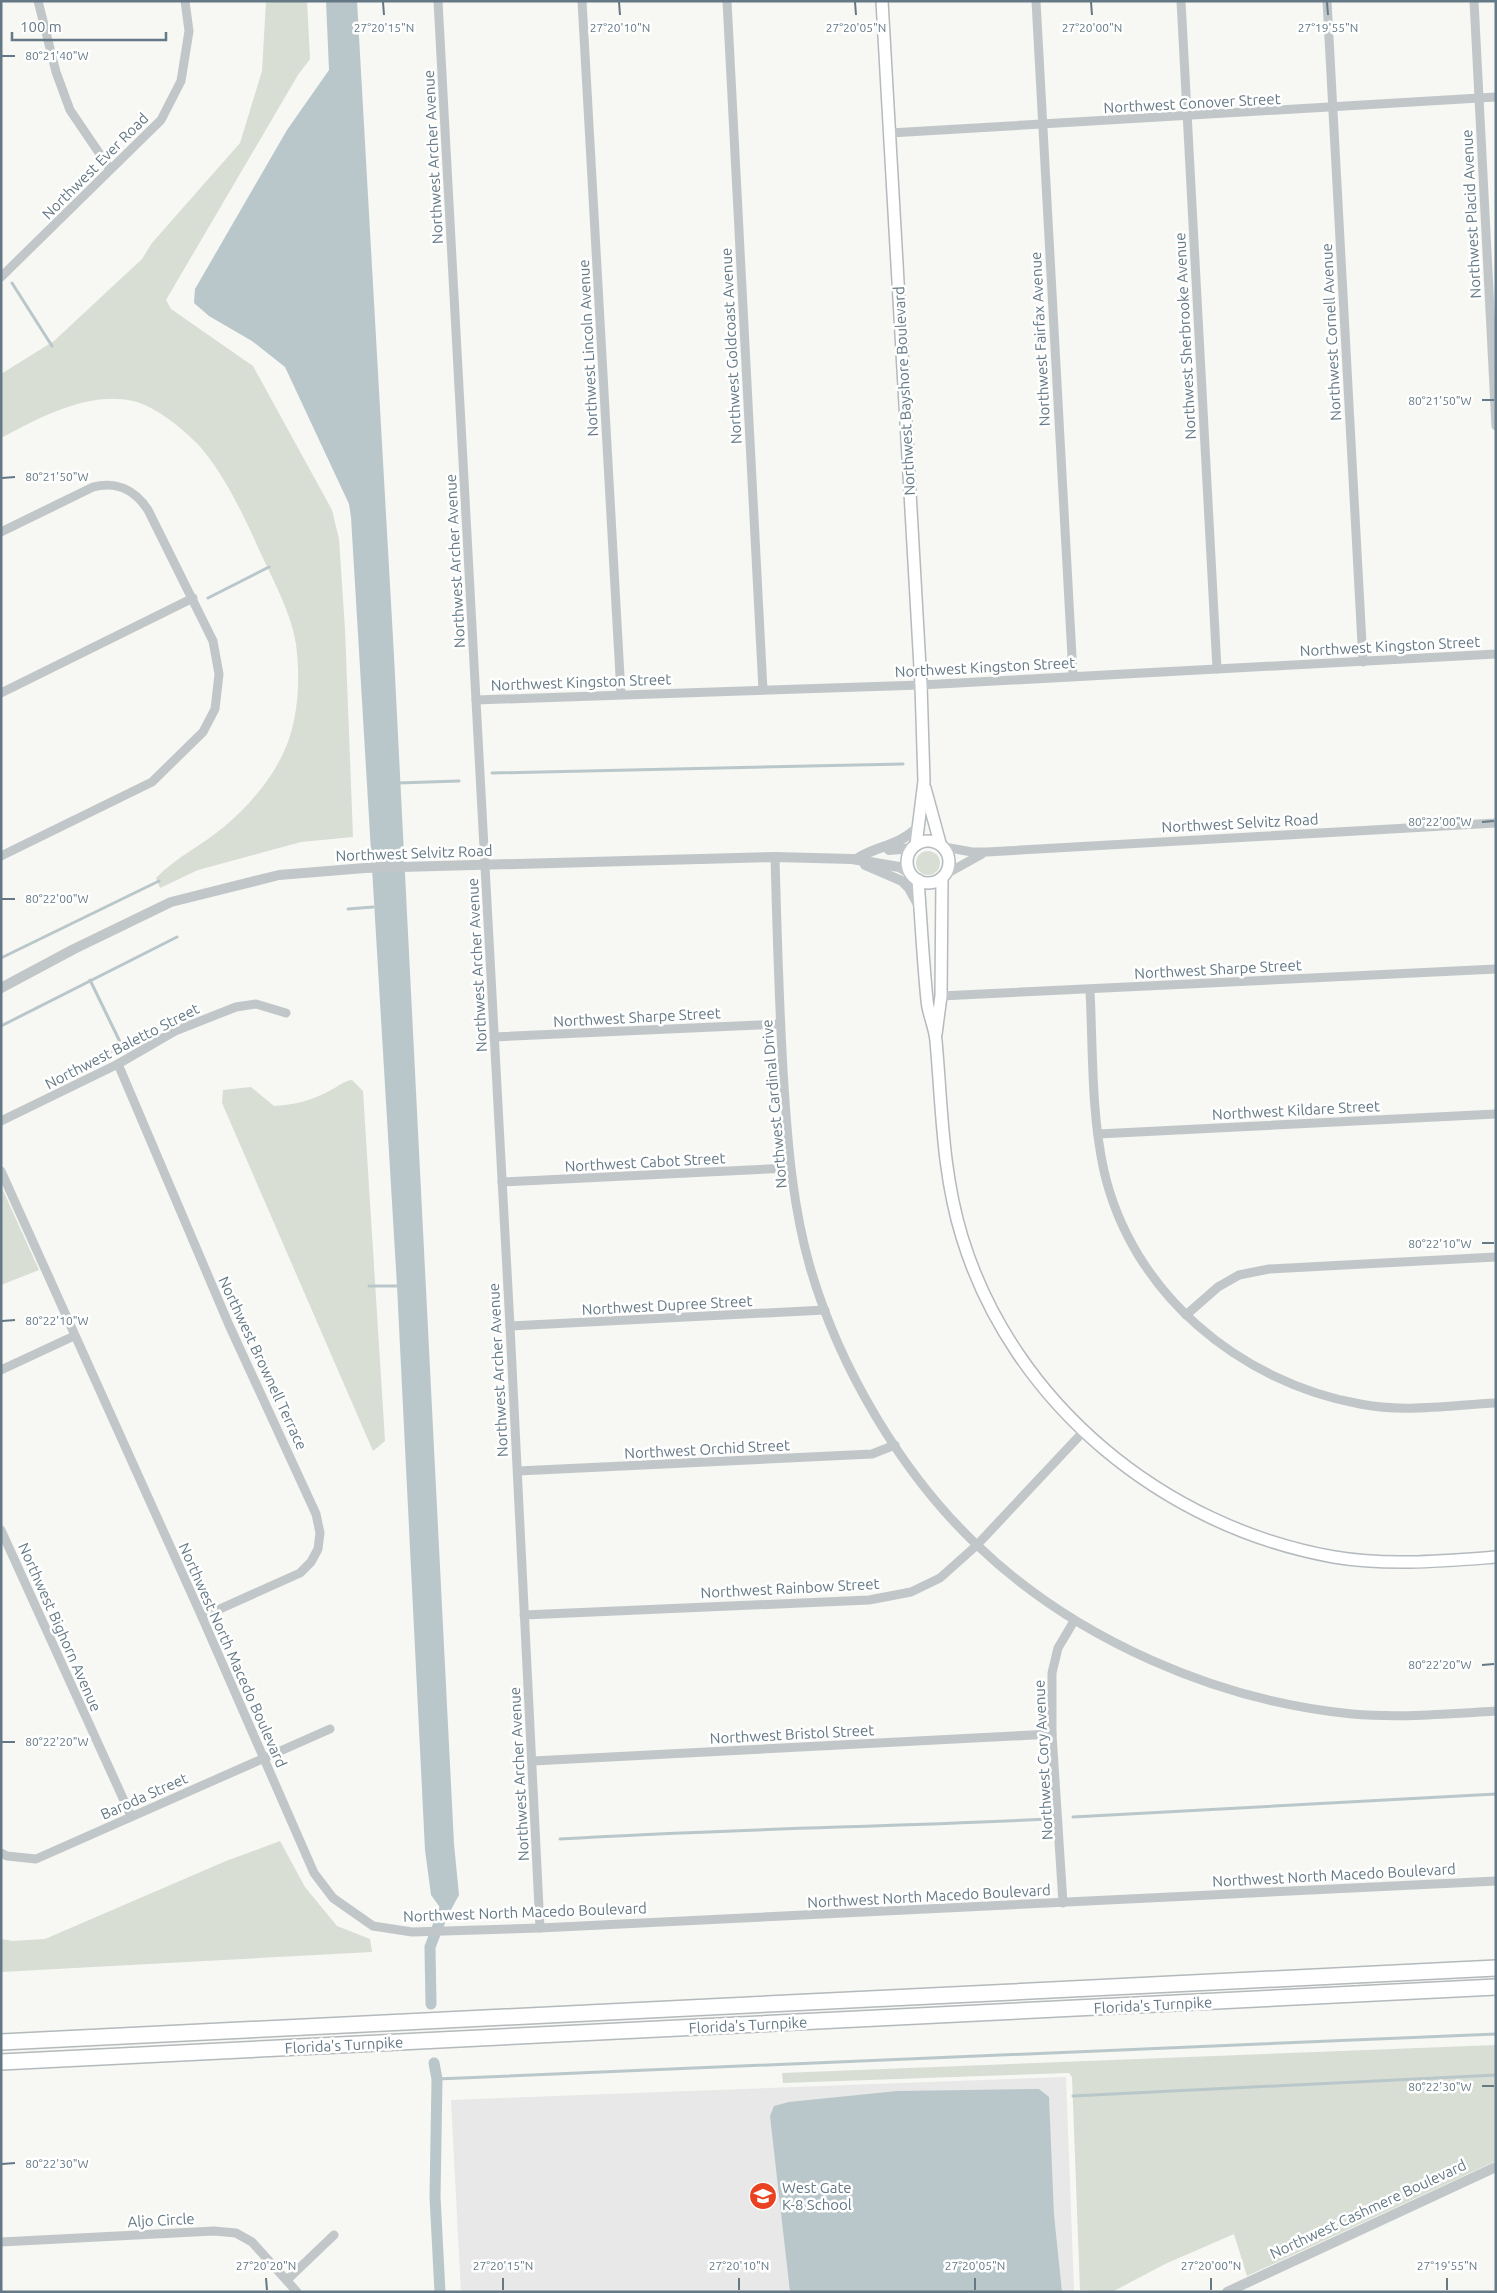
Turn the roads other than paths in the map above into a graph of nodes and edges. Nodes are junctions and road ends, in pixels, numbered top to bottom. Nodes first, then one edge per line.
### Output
1 (38, 1) edge
2 (186, 1) edge
3 (438, 1) edge
4 (582, 1) edge
5 (727, 1) edge
6 (882, 1) edge
7 (1036, 1) edge
8 (1181, 1) edge
9 (1327, 1) edge
10 (1474, 1) edge
11 (1496, 97) edge
12 (1478, 98) junction
13 (1332, 108) junction
14 (1188, 117) junction
15 (1042, 125) junction
16 (890, 133) junction
17 (110, 169) junction
18 (1492, 246) edge
19 (3, 273) edge
20 (1496, 426) edge
21 (1, 532) edge
22 (193, 598) junction
23 (1496, 654) edge
24 (1363, 662) junction
25 (1217, 669) junction
26 (1073, 675) junction
27 (920, 685) junction
28 (763, 690) junction
29 (1, 693) edge
30 (621, 694) junction
31 (476, 700) junction
32 (924, 781) junction
33 (1496, 823) edge
34 (916, 829) junction
35 (942, 845) junction
36 (914, 846) junction
37 (986, 852) junction
38 (1, 856) edge
39 (775, 857) junction
40 (856, 859) junction
41 (485, 866) junction
42 (944, 876) junction
43 (915, 877) junction
44 (920, 908) junction
45 (1496, 969) edge
46 (1, 988) edge
47 (1090, 990) junction
48 (941, 996) junction
49 (286, 1013) dead end
50 (780, 1024) junction
51 (936, 1036) junction
52 (494, 1037) junction
53 (118, 1064) junction
54 (1496, 1114) edge
55 (1, 1121) edge
56 (1098, 1134) junction
57 (790, 1168) junction
58 (1, 1171) edge
59 (502, 1182) junction
60 (1496, 1258) edge
61 (825, 1310) junction
62 (1186, 1315) junction
63 (510, 1326) junction
64 (74, 1336) junction
65 (1, 1370) edge
66 (1496, 1403) edge
67 (1083, 1432) junction
68 (895, 1445) junction
69 (518, 1471) junction
70 (1, 1530) edge
71 (977, 1545) junction
72 (1496, 1557) edge
73 (524, 1616) junction
74 (202, 1617) junction
75 (1074, 1620) junction
76 (1496, 1711) edge
77 (330, 1730) dead end
78 (1052, 1734) junction
79 (264, 1759) junction
80 (532, 1761) junction
81 (132, 1816) junction
82 (1, 1853) edge
83 (1496, 1881) edge
84 (1063, 1903) junction
85 (540, 1928) junction
86 (1496, 1968) edge
87 (1496, 1987) edge
88 (1, 2042) edge
89 (1, 2062) edge
90 (1496, 2167) edge
91 (334, 2235) dead end
92 (1, 2242) edge
93 (288, 2279) junction
94 (1229, 2291) edge
95 (297, 2292) edge

1 - 17 street
2 - 17 street, Northwest Ever Road
3 - 31 street, Northwest Archer Avenue
4 - 30 street, Northwest Lincoln Avenue
5 - 28 street, Northwest Goldcoast Avenue
6 - 16 main road, Northwest Bayshore Boulevard
7 - 15 street, Northwest Fairfax Avenue
8 - 14 street, Northwest Sherbrooke Avenue
9 - 13 street, Northwest Cornell Avenue
10 - 12 street, Northwest Placid Avenue
11 - 12 street, Northwest Conover Street
12 - 13 street, Northwest Conover Street
12 - 18 street, Northwest Placid Avenue
13 - 14 street, Northwest Conover Street
13 - 24 street, Northwest Cornell Avenue
14 - 15 street, Northwest Conover Street
14 - 25 street, Northwest Sherbrooke Avenue
15 - 16 street, Northwest Conover Street
15 - 26 street, Northwest Fairfax Avenue
16 - 27 main road, Northwest Bayshore Boulevard
17 - 19 street, Northwest Ever Road
18 - 20 street, Northwest Placid Avenue
21 - 22 street
22 - 29 street
22 - 38 street
23 - 24 street, Northwest Kingston Street
24 - 25 street, Northwest Kingston Street
25 - 26 street, Northwest Kingston Street
26 - 27 street, Northwest Kingston Street
27 - 28 street, Northwest Kingston Street
27 - 32 main road, Northwest Bayshore Boulevard
28 - 30 street, Northwest Kingston Street
30 - 31 street, Northwest Kingston Street
31 - 41 street, Northwest Archer Avenue
32 - 34 main road, Northwest Bayshore Boulevard
32 - 35 main road, Northwest Bayshore Boulevard
33 - 37 street, Northwest Selvitz Road
34 - 36 main road, Northwest Bayshore Boulevard
34 - 40 street
35 - 36 main road
35 - 37 street, Northwest Selvitz Road
35 - 42 main road
36 - 40 street, Northwest Selvitz Road
36 - 43 main road
37 - 42 street, Northwest Selvitz Road
39 - 40 street, Northwest Selvitz Road
39 - 41 street, Northwest Selvitz Road
39 - 50 street, Northwest Cardinal Drive
40 - 43 street, Northwest Selvitz Road
40 - 44 street
41 - 46 street, Northwest Selvitz Road
41 - 52 street, Northwest Archer Avenue
42 - 43 main road
42 - 48 main road
43 - 44 main road
44 - 51 main road
45 - 47 street, Northwest Sharpe Street
47 - 48 street, Northwest Sharpe Street
47 - 56 street
48 - 51 main road
49 - 53 street, Northwest Baletto Street
50 - 52 street, Northwest Sharpe Street
50 - 57 street, Northwest Cardinal Drive
51 - 67 main road
52 - 59 street, Northwest Archer Avenue
53 - 55 street, Northwest Baletto Street
53 - 74 street, Northwest Brownell Terrace
54 - 56 street, Northwest Kildare Street
56 - 62 street
57 - 59 street, Northwest Cabot Street
57 - 61 street, Northwest Cardinal Drive
58 - 64 street, Northwest North Macedo Boulevard
59 - 63 street, Northwest Archer Avenue
60 - 62 street
61 - 63 street, Northwest Dupree Street
61 - 68 street, Northwest Cardinal Drive
62 - 66 street
63 - 69 street, Northwest Archer Avenue
64 - 65 street
64 - 74 street, Northwest North Macedo Boulevard
67 - 71 street, Northwest Rainbow Street
67 - 72 main road
68 - 69 street, Northwest Orchid Street
68 - 71 street, Northwest Cardinal Drive
69 - 73 street, Northwest Archer Avenue
70 - 81 street, Northwest Bighorn Avenue
71 - 73 street, Northwest Rainbow Street
71 - 75 street, Northwest Cardinal Drive
73 - 80 street, Northwest Archer Avenue
74 - 79 street, Northwest North Macedo Boulevard
75 - 76 street, Northwest Cardinal Drive
75 - 78 street, Northwest Cory Avenue
77 - 79 street, Baroda Street
78 - 80 street, Northwest Bristol Street
78 - 84 street, Northwest Cory Avenue
79 - 81 street, Baroda Street
79 - 85 street, Northwest North Macedo Boulevard
80 - 85 street, Northwest Archer Avenue
81 - 82 street, Baroda Street
83 - 84 street, Northwest North Macedo Boulevard
84 - 85 street, Northwest North Macedo Boulevard
86 - 88 highway, Florida's Turnpike
87 - 89 highway, Florida's Turnpike
90 - 94 street, Northwest Cashmere Boulevard
91 - 93 street
92 - 93 street, Aljo Circle
93 - 95 street, Aljo Circle

